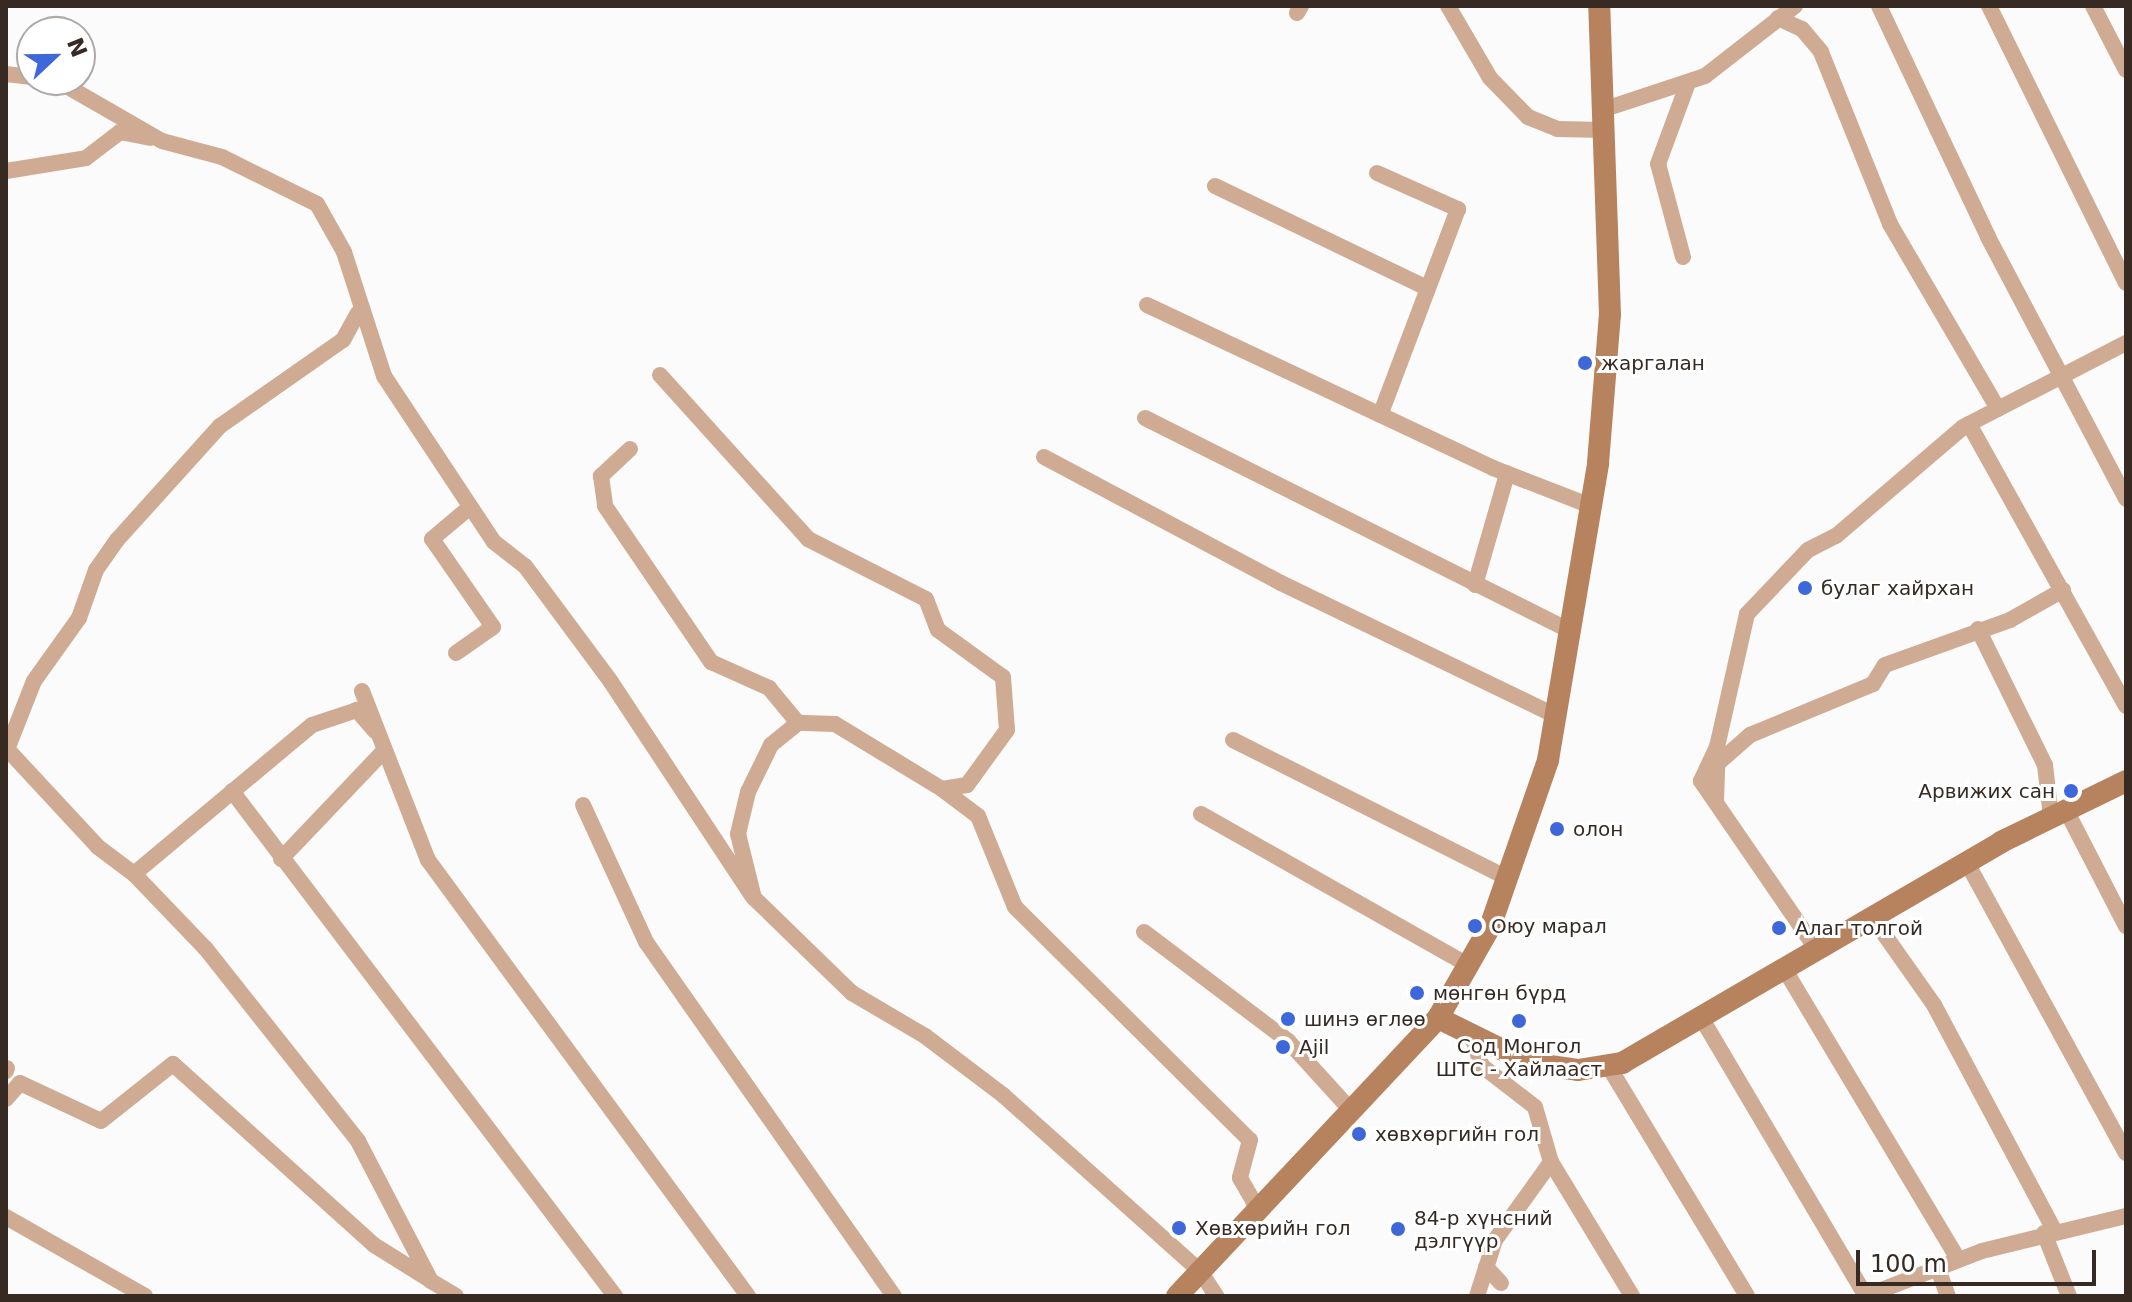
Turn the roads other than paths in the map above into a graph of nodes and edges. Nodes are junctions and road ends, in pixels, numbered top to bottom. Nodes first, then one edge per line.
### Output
1 (1448, 6) edge
2 (1599, 6) edge
3 (1795, 6) edge
4 (1879, 6) edge
5 (1989, 6) edge
6 (2093, 6) edge
7 (1778, 18) junction
8 (2126, 70) edge
9 (1688, 83) junction
10 (84, 96) edge
11 (1605, 119) junction
12 (162, 141) junction
13 (6, 171) edge
14 (1377, 173) dead end
15 (1215, 186) dead end
16 (1683, 257) dead end
17 (2126, 283) edge
18 (1425, 287) junction
19 (1147, 305) dead end
20 (358, 313) junction
21 (2126, 343) edge
22 (660, 375) dead end
23 (2063, 376) junction
24 (1998, 409) junction
25 (1380, 415) junction
26 (1145, 418) dead end
27 (1969, 424) junction
28 (630, 449) dead end
29 (1044, 457) dead end
30 (1507, 474) junction
31 (2126, 499) edge
32 (1591, 506) junction
33 (470, 507) junction
34 (1475, 585) junction
35 (2063, 590) junction
36 (1978, 629) junction
37 (1570, 631) junction
38 (456, 653) dead end
39 (362, 691) dead end
40 (2126, 706) edge
41 (1556, 716) junction
42 (798, 723) junction
43 (375, 731) junction
44 (1233, 740) dead end
45 (7, 751) edge
46 (382, 753) junction
47 (2126, 781) edge
48 (942, 789) junction
49 (232, 791) junction
50 (1716, 801) junction
51 (583, 805) dead end
52 (1201, 814) dead end
53 (2059, 814) junction
54 (281, 859) junction
55 (1966, 861) junction
56 (134, 874) junction
57 (1509, 879) junction
58 (754, 898) junction
59 (1872, 917) junction
60 (2126, 926) edge
61 (1144, 932) dead end
62 (1817, 950) junction
63 (1470, 966) junction
64 (1785, 970) junction
65 (1438, 1018) junction
66 (1702, 1019) junction
67 (1473, 1039) junction
68 (1609, 1067) junction
69 (6, 1099) edge
70 (1348, 1107) junction
71 (2126, 1153) edge
72 (1551, 1162) junction
73 (1257, 1208) junction
74 (2126, 1216) edge
75 (6, 1217) edge
76 (2049, 1232) junction
77 (1958, 1259) junction
78 (1486, 1267) junction
79 (1938, 1269) junction
80 (1200, 1271) junction
81 (431, 1281) junction
82 (1501, 1283) dead end
83 (145, 1296) edge
84 (456, 1296) edge
85 (615, 1296) edge
86 (748, 1296) edge
87 (894, 1296) edge
88 (1177, 1296) edge
89 (1216, 1296) edge
90 (1477, 1296) edge
91 (1632, 1296) edge
92 (1747, 1296) edge
93 (1866, 1296) edge
94 (1948, 1296) edge
95 (2069, 1296) edge

1 - 11 street
2 - 11 main road
3 - 7 street
4 - 23 street
5 - 17 street
6 - 8 street
7 - 9 street
7 - 24 street
9 - 11 street
9 - 16 street
10 - 12 street
11 - 32 main road
12 - 13 street
12 - 20 street
14 - 18 street
15 - 18 street
18 - 25 street
19 - 25 street
20 - 33 street
20 - 45 street
21 - 23 street
22 - 48 street
23 - 24 street
23 - 31 street
24 - 27 street
25 - 30 street
26 - 34 street
27 - 35 street
27 - 50 street
28 - 42 street
29 - 41 street
30 - 32 street
30 - 34 street
32 - 37 main road
33 - 38 street
33 - 58 street
34 - 37 street
35 - 36 street
35 - 40 street
36 - 50 street
36 - 53 street
37 - 41 main road
39 - 43 street
41 - 57 main road
42 - 48 street
42 - 58 street
43 - 46 street
43 - 49 street
44 - 57 street
45 - 56 street
46 - 54 street
46 - 86 street
47 - 53 main road
48 - 73 street
49 - 54 street
49 - 56 street
50 - 62 street
51 - 87 street
52 - 63 street
53 - 55 main road
53 - 60 street
54 - 85 street
55 - 59 main road
55 - 71 street
56 - 81 street
57 - 63 main road
58 - 80 street
59 - 62 main road
59 - 76 street
61 - 70 street
62 - 64 main road
63 - 65 main road
64 - 66 main road
64 - 77 street
65 - 67 main road
65 - 70 main road
66 - 68 main road
66 - 93 street
67 - 68 main road
67 - 72 street
68 - 92 street
69 - 81 street
70 - 73 main road
72 - 78 street
72 - 91 street
73 - 80 main road
74 - 76 street
75 - 83 street
76 - 77 street
76 - 95 street
77 - 79 street
78 - 82 street
78 - 90 street
79 - 93 street
79 - 94 street
80 - 88 main road
80 - 89 street
81 - 84 street

